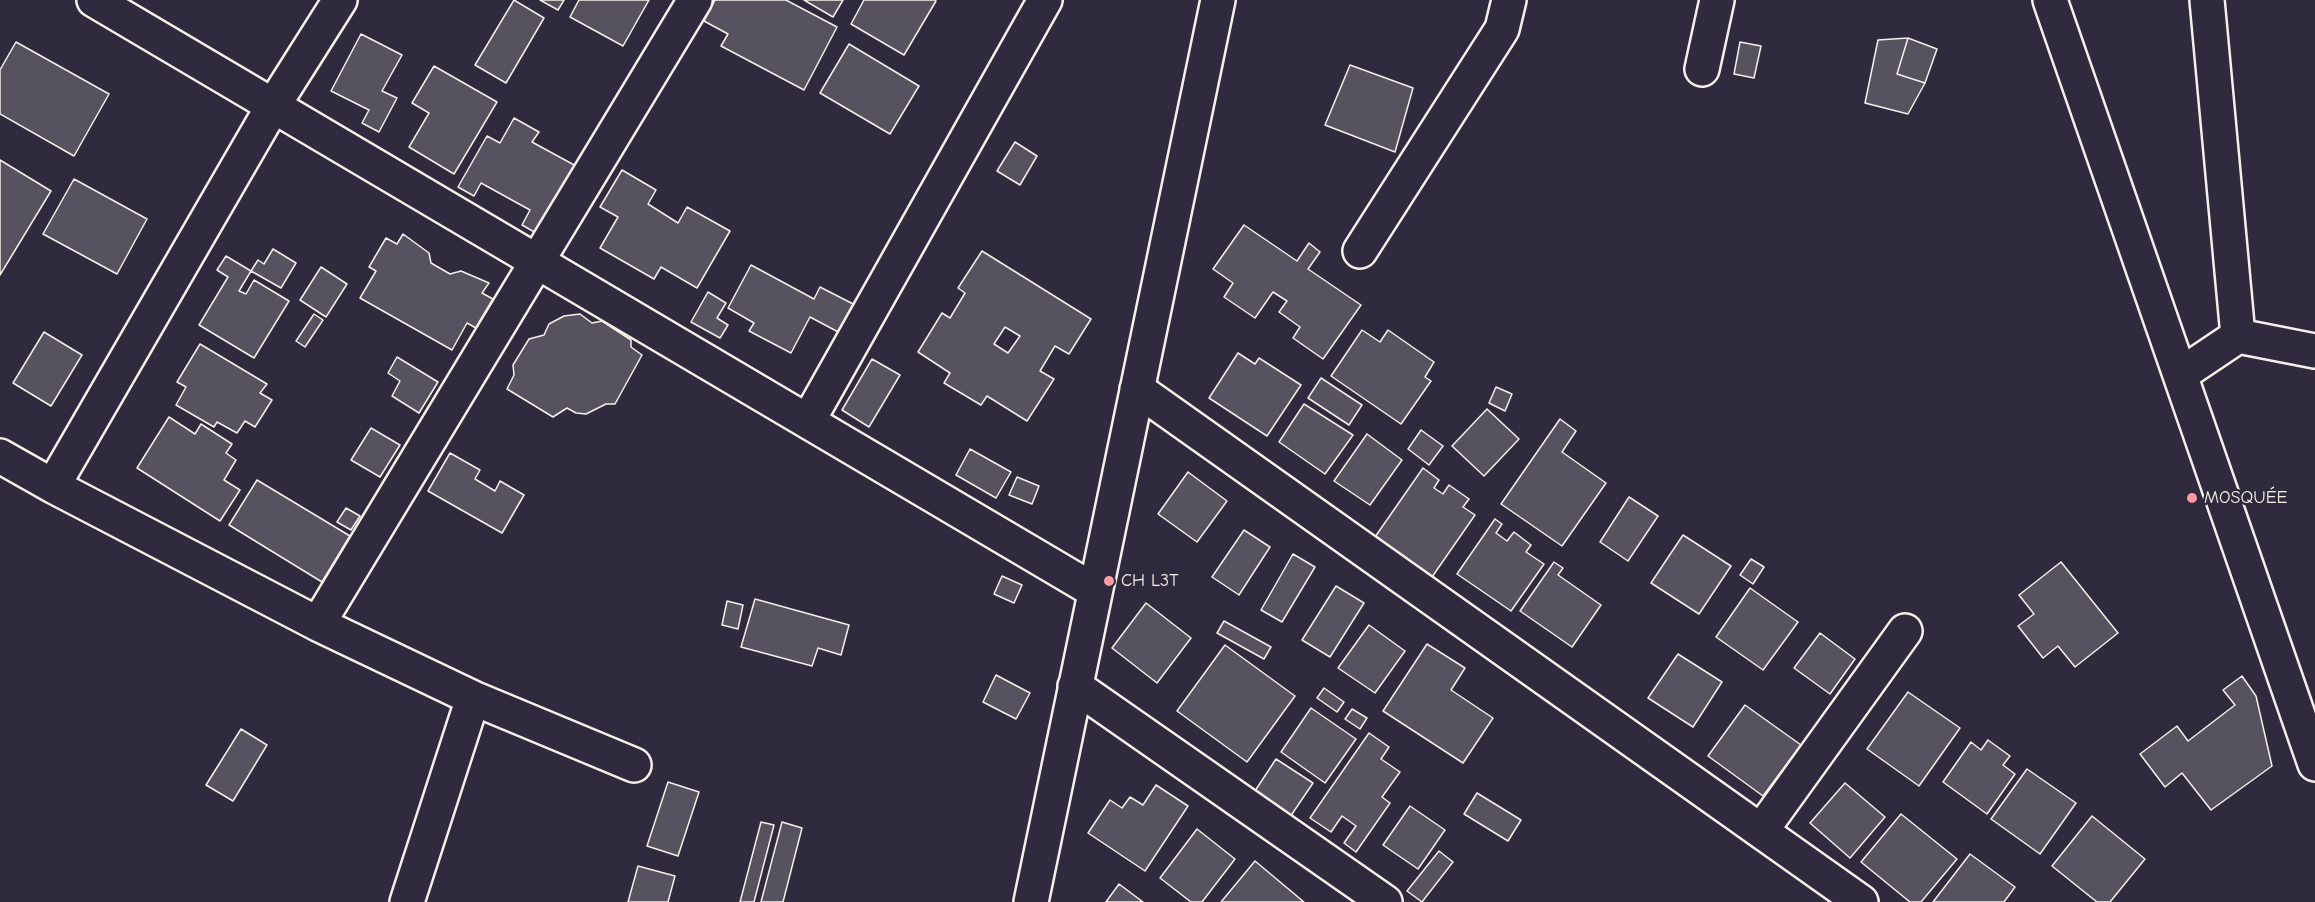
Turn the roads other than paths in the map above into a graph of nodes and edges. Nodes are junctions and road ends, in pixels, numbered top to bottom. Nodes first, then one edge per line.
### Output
1 (94, 0) edge
2 (340, 0) edge
3 (695, 0) edge
4 (1045, 0) edge
5 (1218, 0) edge
6 (1509, 0) edge
7 (1717, 0) edge
8 (2050, 0) edge
9 (2207, 0) edge
10 (1701, 69) dead end
11 (273, 106) junction
12 (1360, 251) dead end
13 (537, 261) junction
14 (2238, 336) junction
15 (2315, 351) edge
16 (2180, 375) junction
17 (1137, 389) junction
18 (808, 421) junction
19 (0, 456) edge
20 (53, 486) junction
21 (1095, 591) junction
22 (318, 624) junction
23 (1905, 631) dead end
24 (1075, 686) junction
25 (473, 698) junction
26 (2308, 723) edge
27 (2315, 764) edge
28 (634, 765) dead end
29 (1761, 831) junction
30 (407, 902) edge
31 (1031, 902) edge
32 (1385, 902) edge
33 (1861, 902) edge

1 - 11 street
2 - 11 street
3 - 13 street
4 - 18 street
5 - 17 street
6 - 12 street
7 - 10 street
8 - 16 street
9 - 14 street
11 - 13 street
11 - 20 street
13 - 18 street
13 - 22 street
14 - 15 street
14 - 16 street
16 - 26 street
17 - 21 street
17 - 29 street
18 - 21 street
19 - 20 street
20 - 22 street
21 - 24 street
22 - 25 street
23 - 29 street
24 - 31 street
24 - 32 street
25 - 28 street
25 - 30 street
26 - 27 street
29 - 33 street

